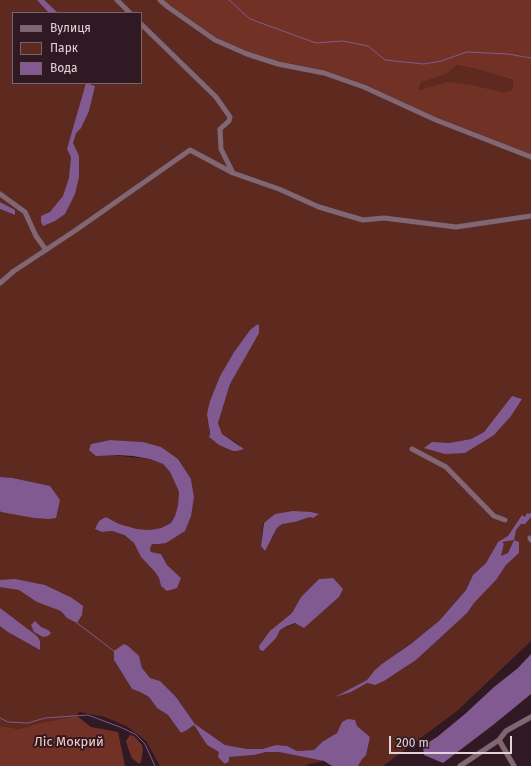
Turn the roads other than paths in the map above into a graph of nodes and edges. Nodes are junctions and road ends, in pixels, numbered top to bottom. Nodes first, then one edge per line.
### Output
1 (117, 0) edge
2 (160, 0) edge
3 (129, 12) edge
4 (142, 25) edge
5 (531, 157) edge
6 (233, 173) junction
7 (0, 194) edge
8 (531, 216) edge
9 (46, 250) junction
10 (0, 283) edge
11 (412, 449) dead end
12 (505, 520) dead end
13 (531, 717) edge
14 (499, 740) junction
15 (460, 766) edge
16 (514, 766) edge

1 - 3 street
2 - 5 street
4 - 6 street
6 - 8 street
6 - 9 street
7 - 9 street
9 - 10 street
11 - 12 street
13 - 14 street
14 - 15 street
14 - 16 street

